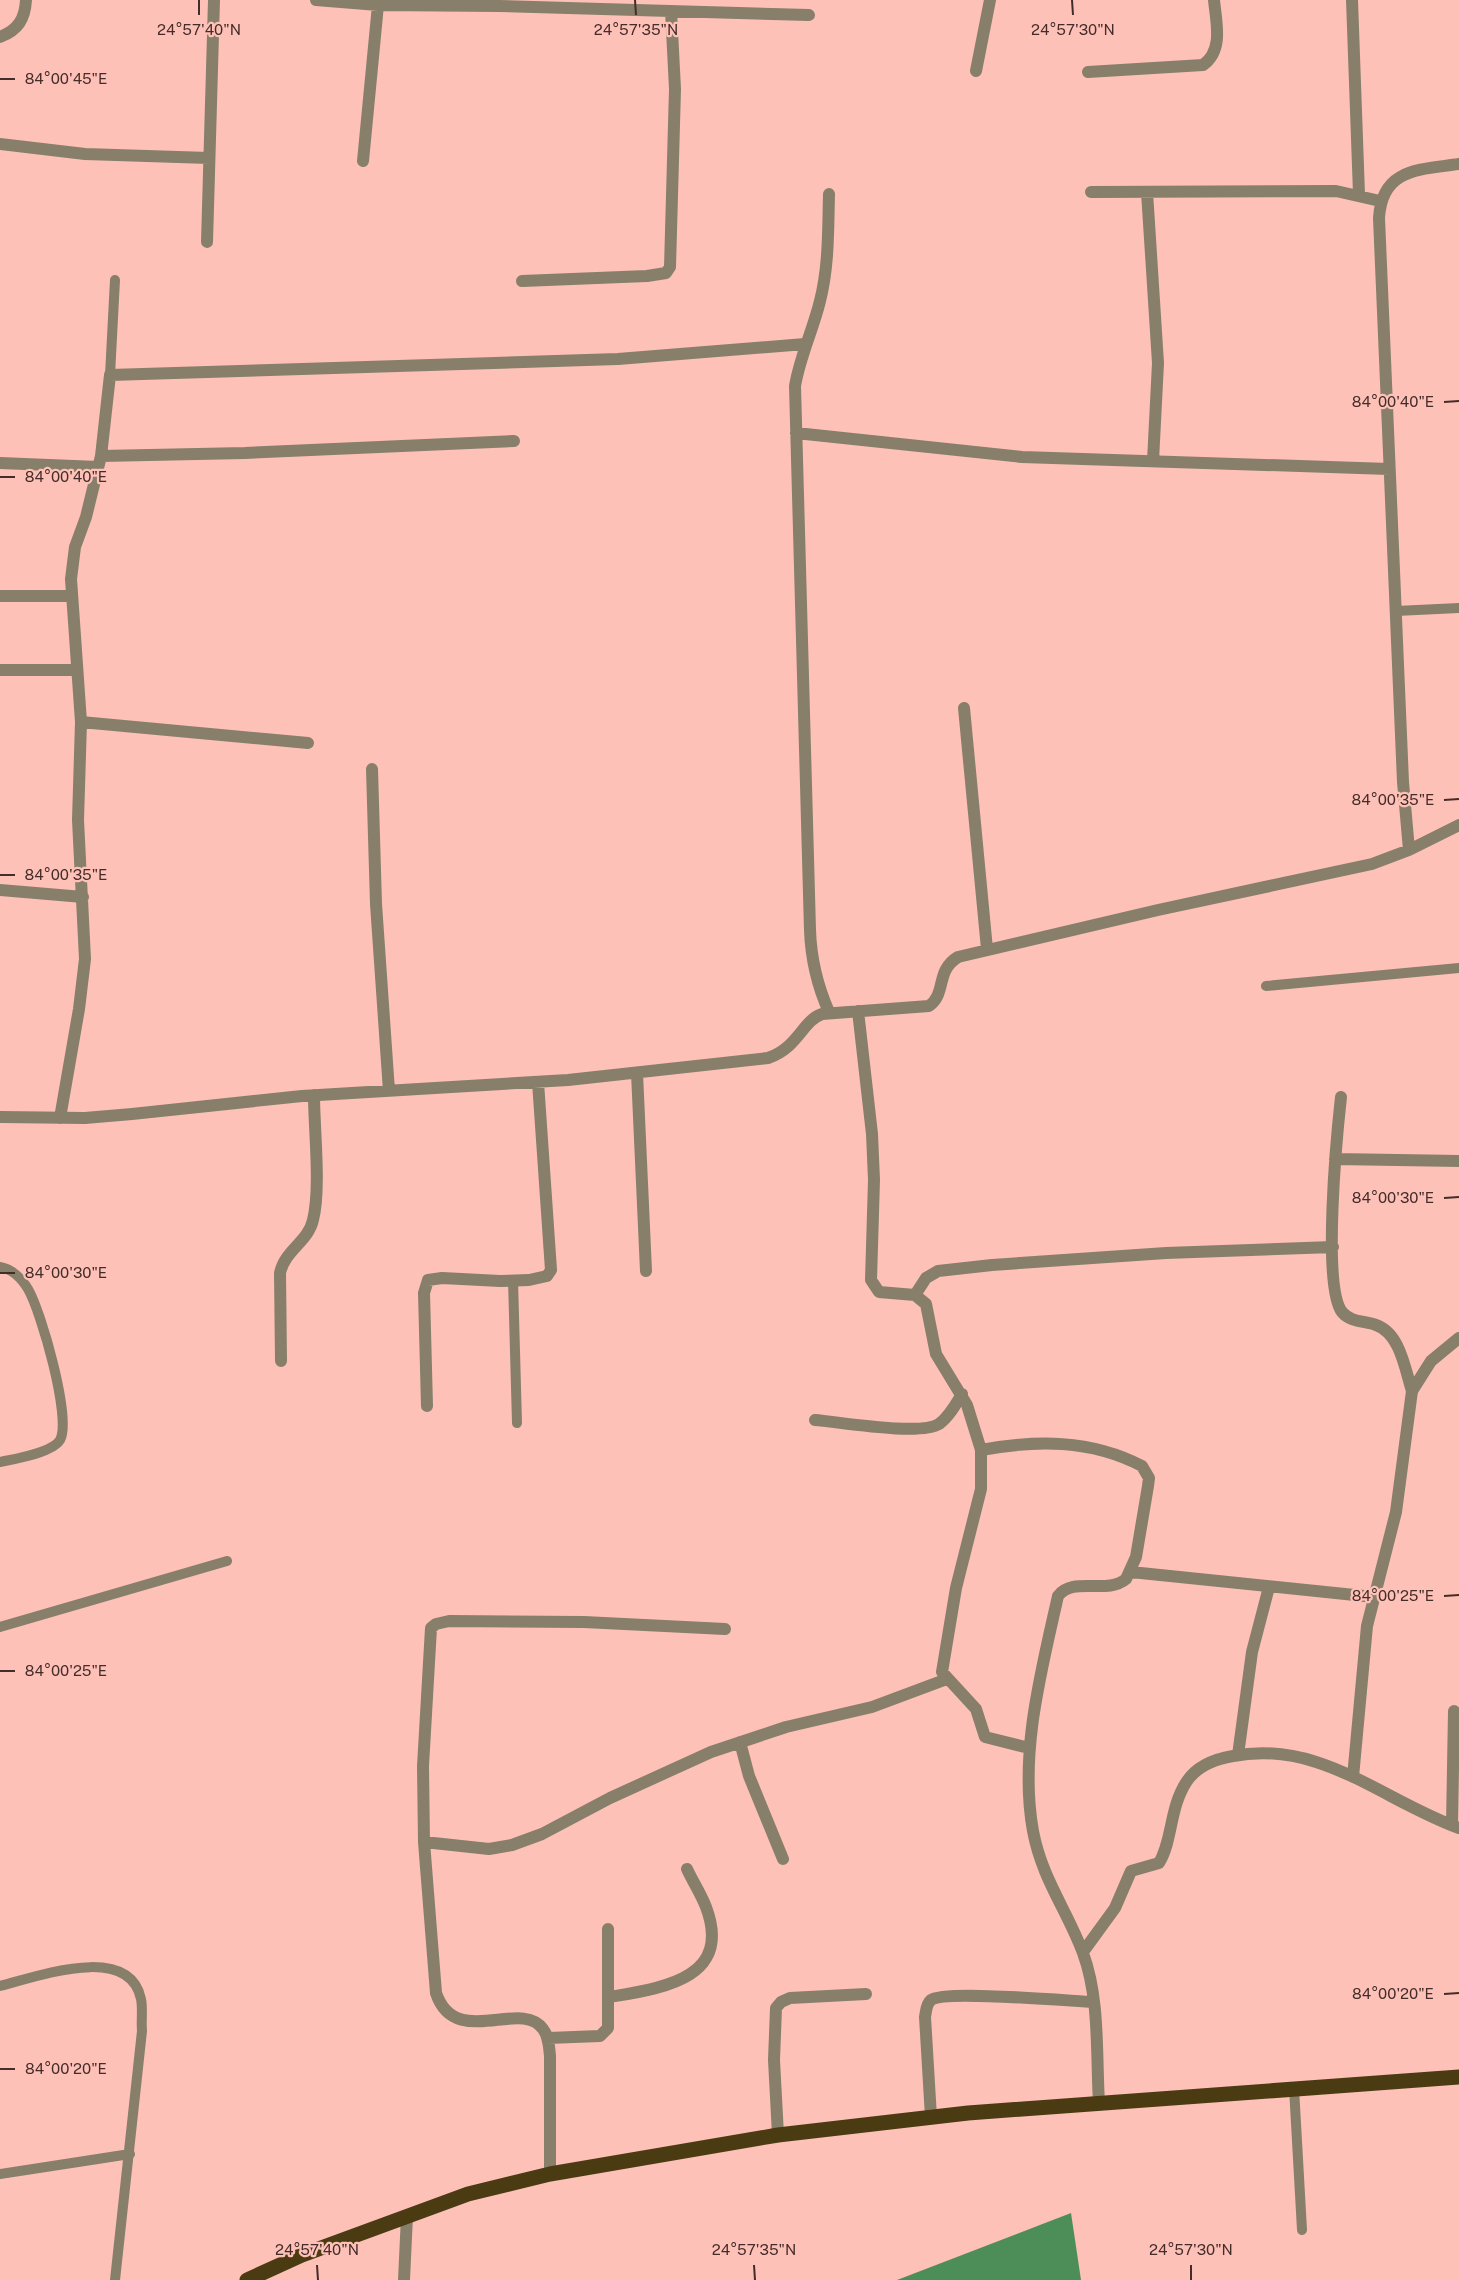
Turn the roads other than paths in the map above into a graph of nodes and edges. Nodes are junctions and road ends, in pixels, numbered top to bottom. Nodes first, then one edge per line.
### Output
1 (26, 0) edge
2 (214, 0) edge
3 (316, 0) edge
4 (990, 0) edge
5 (1214, 0) edge
6 (1353, 0) edge
7 (378, 5) junction
8 (671, 11) junction
9 (809, 15) dead end
10 (0, 37) edge
11 (976, 72) dead end
12 (1088, 72) dead end
13 (0, 144) edge
14 (208, 158) junction
15 (363, 161) dead end
16 (1459, 164) edge
17 (1091, 192) dead end
18 (1147, 192) junction
19 (829, 194) dead end
20 (1359, 194) junction
21 (1380, 201) junction
22 (207, 242) dead end
23 (115, 280) dead end
24 (522, 281) dead end
25 (805, 344) junction
26 (110, 375) junction
27 (796, 433) junction
28 (514, 441) dead end
29 (99, 461) junction
30 (1153, 461) junction
31 (0, 462) edge
32 (1389, 469) junction
33 (0, 596) edge
34 (71, 596) junction
35 (1459, 608) edge
36 (1396, 611) junction
37 (0, 670) edge
38 (77, 670) junction
39 (964, 708) dead end
40 (81, 722) junction
41 (308, 743) dead end
42 (372, 769) dead end
43 (1459, 825) edge
44 (1409, 850) junction
45 (0, 890) edge
46 (83, 897) junction
47 (987, 949) junction
48 (1459, 968) edge
49 (1266, 987) dead end
50 (858, 1011) junction
51 (829, 1012) junction
52 (637, 1073) junction
53 (538, 1082) junction
54 (389, 1091) junction
55 (314, 1095) junction
56 (1341, 1097) dead end
57 (0, 1117) edge
58 (60, 1118) junction
59 (1335, 1159) junction
60 (1459, 1161) edge
61 (1333, 1247) junction
62 (0, 1267) edge
63 (646, 1272) dead end
64 (513, 1280) junction
65 (915, 1295) junction
66 (1459, 1338) edge
67 (281, 1360) dead end
68 (1412, 1391) junction
69 (962, 1394) junction
70 (427, 1406) dead end
71 (815, 1420) dead end
72 (517, 1423) dead end
73 (981, 1450) junction
74 (0, 1462) edge
75 (227, 1561) dead end
76 (1131, 1572) junction
77 (1269, 1587) junction
78 (1374, 1597) junction
79 (0, 1627) edge
80 (725, 1629) dead end
81 (947, 1679) junction
82 (1454, 1712) dead end
83 (741, 1742) junction
84 (1029, 1748) junction
85 (1238, 1755) junction
86 (1353, 1778) junction
87 (1455, 1827) edge
88 (424, 1842) junction
89 (783, 1859) dead end
90 (687, 1869) dead end
91 (608, 1929) dead end
92 (1083, 1952) junction
93 (0, 1986) edge
94 (866, 1994) dead end
95 (610, 1997) junction
96 (1093, 2002) junction
97 (548, 2038) junction
98 (1459, 2077) edge
99 (1294, 2088) junction
100 (1099, 2103) junction
101 (932, 2117) junction
102 (778, 2135) junction
103 (130, 2154) junction
104 (0, 2174) edge
105 (550, 2174) junction
106 (407, 2216) junction
107 (1302, 2230) dead end
108 (115, 2280) edge
109 (247, 2280) edge
110 (404, 2280) edge

1 - 10 street
2 - 14 street
3 - 7 street
4 - 11 street
5 - 12 street
6 - 20 street
7 - 8 street
7 - 15 street
8 - 9 street
8 - 24 street
13 - 14 street
14 - 22 street
16 - 21 street
17 - 18 street
18 - 20 street
18 - 30 street
19 - 25 street
20 - 21 street
21 - 32 street
23 - 26 lane
25 - 26 street
25 - 27 street
26 - 29 street
27 - 30 street
27 - 51 street
28 - 29 street
29 - 31 street
29 - 34 street
30 - 32 street
32 - 36 street
33 - 34 street
34 - 38 street
35 - 36 lane
36 - 44 street
37 - 38 street
38 - 40 street
39 - 47 street
40 - 41 street
40 - 46 street
42 - 54 street
43 - 44 street
44 - 47 street
45 - 46 street
46 - 58 street
47 - 50 street
48 - 49 lane
50 - 51 street
50 - 65 street
51 - 52 street
52 - 53 street
52 - 63 street
53 - 54 street
53 - 64 street
54 - 55 street
55 - 58 street
55 - 67 street
56 - 59 street
57 - 58 street
59 - 60 street
59 - 61 street
61 - 65 street
61 - 68 street
62 - 74 lane
64 - 70 street
64 - 72 lane
65 - 69 street
66 - 68 street
68 - 78 street
69 - 71 street
69 - 73 street
73 - 76 street
73 - 81 street
75 - 79 lane
76 - 77 street
76 - 84 street
77 - 78 street
77 - 85 street
78 - 86 street
80 - 88 street
81 - 83 street
81 - 84 street
82 - 87 street
83 - 88 street
83 - 89 street
84 - 92 street
85 - 86 street
85 - 92 street
86 - 87 street
88 - 97 street
90 - 95 street
91 - 95 street
92 - 96 street
93 - 103 lane
94 - 102 street
95 - 97 street
96 - 100 street
96 - 101 street
97 - 105 street
98 - 99 main road
99 - 100 main road
99 - 107 lane
100 - 101 main road
101 - 102 main road
102 - 105 main road
103 - 104 lane
103 - 108 lane
105 - 106 main road
106 - 109 main road
106 - 110 street

